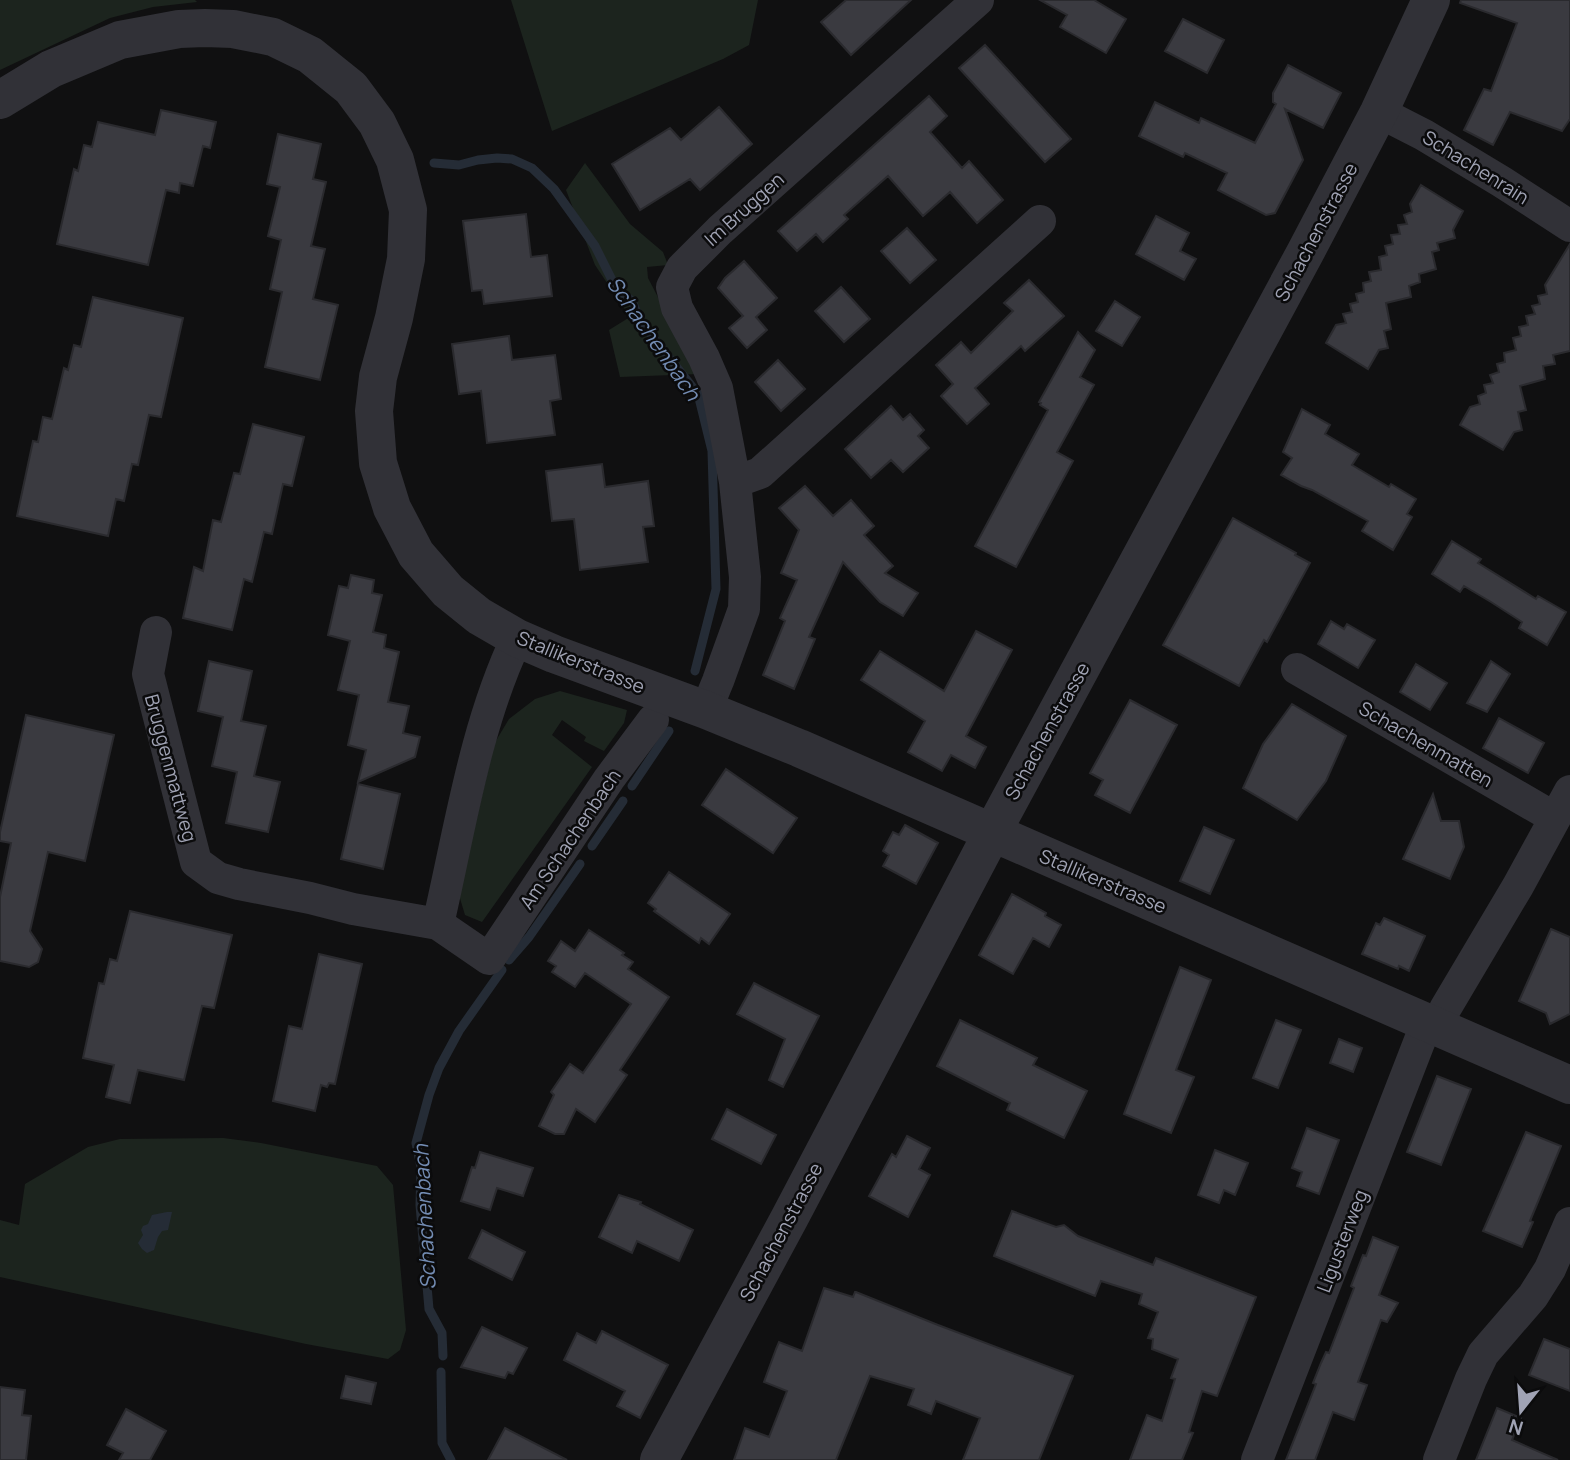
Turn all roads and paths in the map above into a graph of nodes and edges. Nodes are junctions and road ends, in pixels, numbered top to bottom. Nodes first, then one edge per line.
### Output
1 (978, 0) edge
2 (1431, 0) edge
3 (0, 100) edge
4 (1379, 112) junction
5 (1040, 221) dead end
6 (1570, 226) edge
7 (735, 482) junction
8 (156, 632) dead end
9 (517, 638) junction
10 (1297, 669) dead end
11 (706, 710) junction
12 (653, 720) dead end
13 (1562, 805) edge
14 (992, 833) junction
15 (438, 924) junction
16 (489, 960) joint
17 (1432, 1025) junction
18 (1570, 1084) edge
19 (1570, 1223) edge
20 (659, 1460) edge
21 (1257, 1460) edge
22 (1439, 1460) edge

1 - 7 street, Im Bruggen
2 - 4 street, Schachenstrasse
3 - 9 street, Stallikerstrasse
4 - 6 street, Schachenrain
4 - 14 street, Schachenstrasse
5 - 7 street
7 - 11 street, Im Bruggen
8 - 15 street, Bruggenmattweg
9 - 11 street, Stallikerstrasse
9 - 15 street
10 - 13 street, Schachenmatten
11 - 14 street, Stallikerstrasse
12 - 16 street, Am Schachenbach
13 - 17 street, Schachenmatten
14 - 17 street, Stallikerstrasse
14 - 20 street, Schachenstrasse
15 - 16 street, Bruggenmattweg
17 - 18 street, Stallikerstrasse
17 - 21 street, Ligusterweg
19 - 22 street

